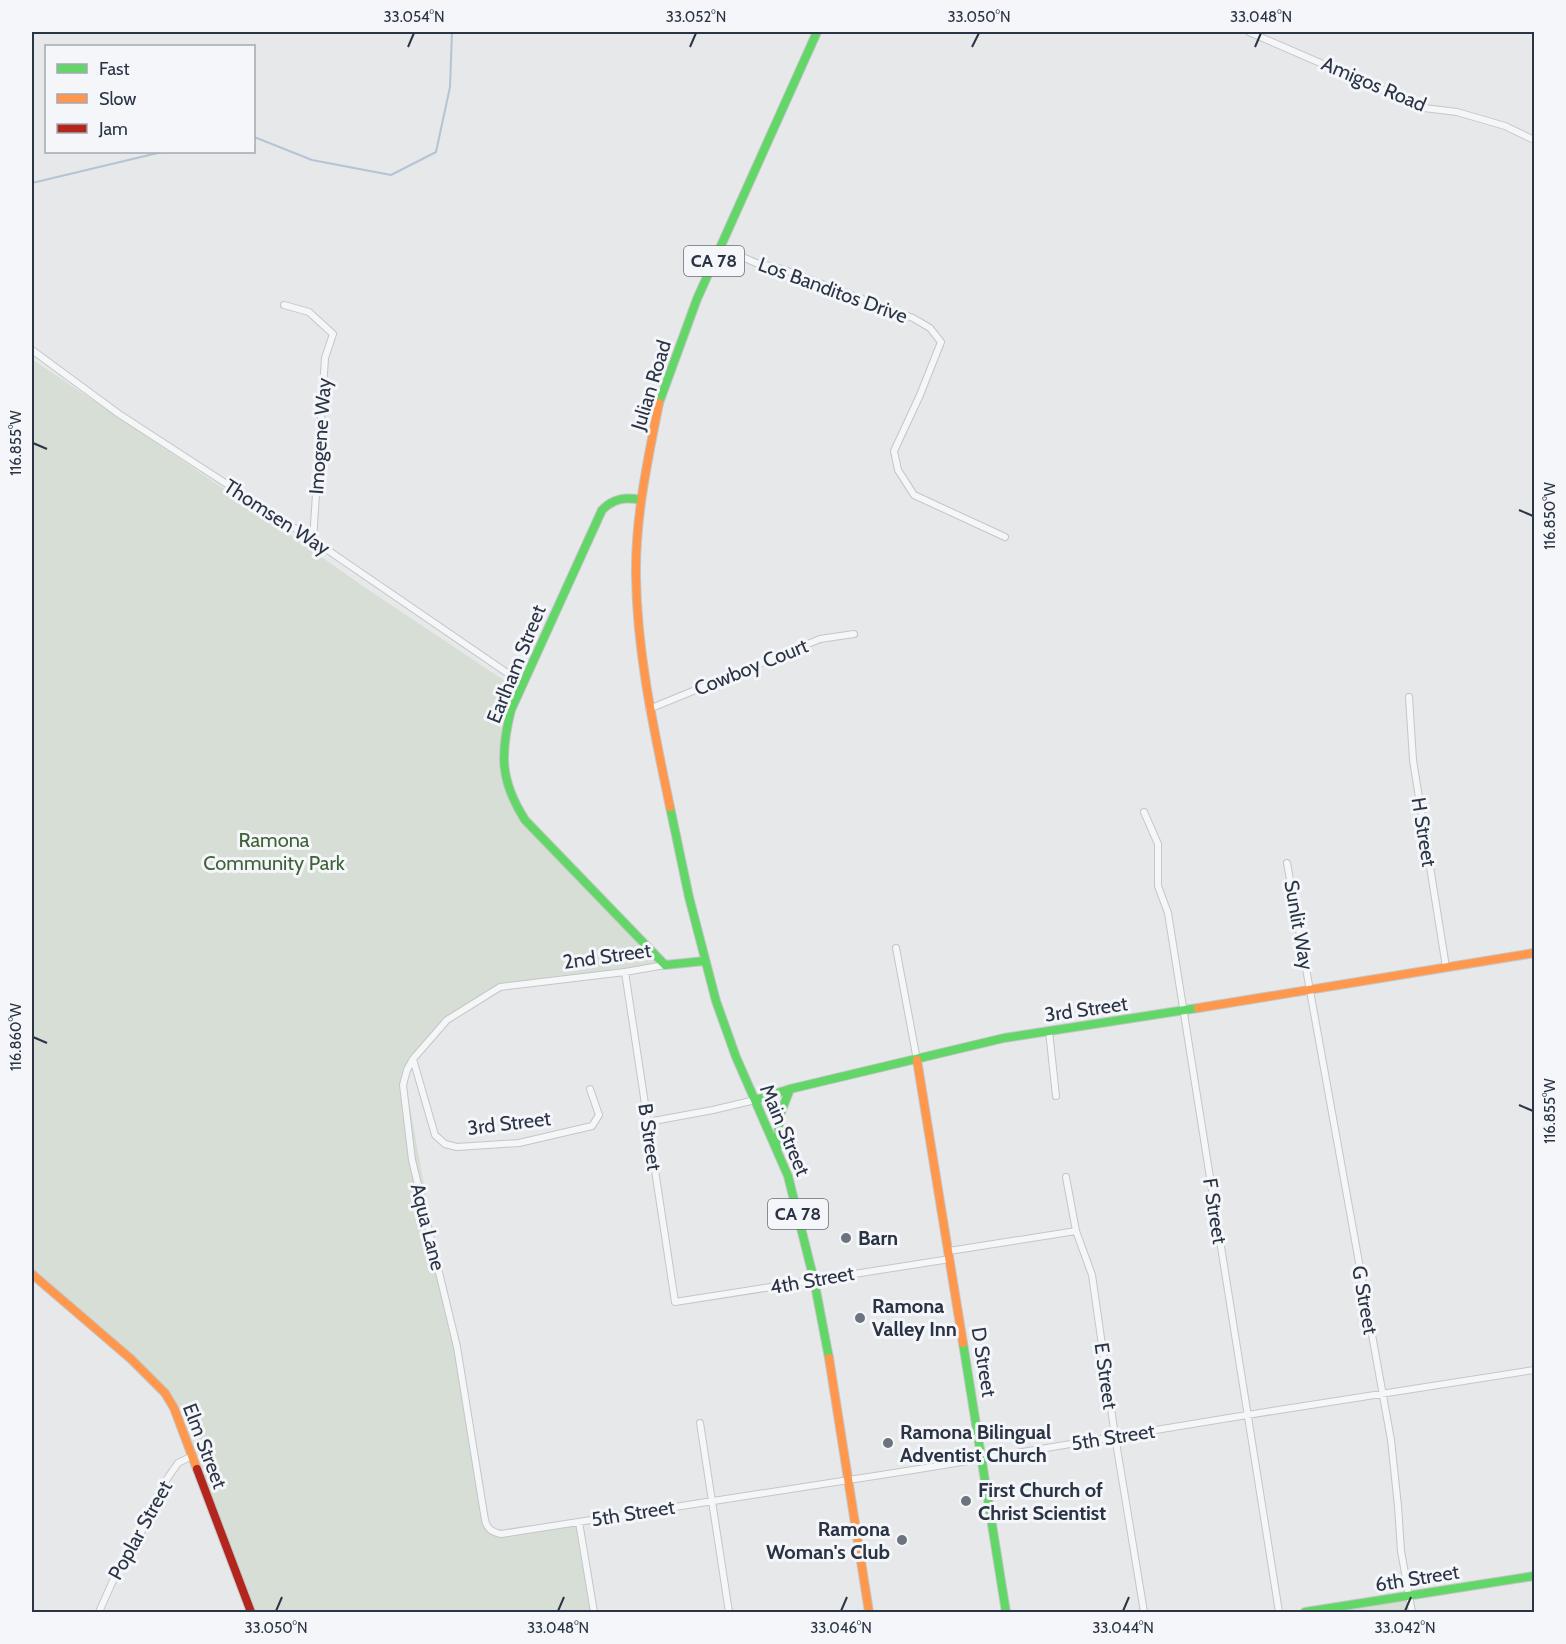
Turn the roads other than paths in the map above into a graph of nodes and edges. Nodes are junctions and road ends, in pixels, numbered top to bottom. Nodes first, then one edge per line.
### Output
1 (817, 32) edge
2 (1249, 32) edge
3 (1534, 140) edge
4 (720, 247) junction
5 (284, 305) dead end
6 (32, 350) edge
7 (641, 500) junction
8 (1005, 537) dead end
9 (313, 540) junction
10 (854, 634) dead end
11 (522, 683) junction
12 (1409, 697) dead end
13 (649, 709) junction
14 (663, 774) joint
15 (1144, 812) dead end
16 (1287, 863) dead end
17 (897, 948) dead end
18 (1534, 953) edge
19 (705, 961) junction
20 (665, 965) junction
21 (1446, 967) junction
22 (625, 972) junction
23 (513, 984) joint
24 (1311, 988) junction
25 (1184, 1010) junction
26 (1049, 1030) junction
27 (413, 1059) junction
28 (917, 1060) junction
29 (590, 1089) dead end
30 (790, 1089) junction
31 (1056, 1096) dead end
32 (755, 1100) junction
33 (648, 1122) junction
34 (777, 1150) junction
35 (1066, 1177) dead end
36 (1076, 1231) junction
37 (950, 1255) junction
38 (32, 1274) edge
39 (814, 1280) junction
40 (675, 1302) joint
41 (1534, 1370) edge
42 (1381, 1394) junction
43 (1248, 1415) junction
44 (700, 1424) dead end
45 (1115, 1436) junction
46 (192, 1455) junction
47 (982, 1458) junction
48 (847, 1480) junction
49 (712, 1500) junction
50 (485, 1520) joint
51 (579, 1522) junction
52 (1534, 1576) edge
53 (1409, 1596) junction
54 (99, 1612) edge
55 (251, 1612) edge
56 (594, 1612) edge
57 (729, 1612) edge
58 (868, 1612) edge
59 (1006, 1612) edge
60 (1144, 1612) edge
61 (1279, 1612) edge
62 (1305, 1612) edge
63 (1412, 1612) edge

1 - 4 main road, Julian Road / CA 78
2 - 3 street, Amigos Road
4 - 7 main road, Julian Road / CA 78
4 - 8 street, Los Banditos Drive
5 - 9 street, Imogene Way
6 - 9 street, Thomsen Way
7 - 11 main road, Earlham Street
7 - 13 main road, Julian Road / CA 78
9 - 11 street, Thomsen Way
10 - 13 street, Cowboy Court
11 - 20 main road, Earlham Street
12 - 21 street, H Street
13 - 14 main road, Julian Road / CA 78
14 - 19 main road, Main Street / CA 78
15 - 25 street, F Street
16 - 24 street, Sunlit Way
17 - 28 street, D Street
18 - 21 main road, 3rd Street
19 - 20 main road, 2nd Street
19 - 32 main road, Main Street / CA 78
20 - 22 street, 2nd Street
21 - 24 main road, 3rd Street
22 - 23 street, 2nd Street
22 - 33 street, B Street
23 - 27 street, Aqua Lane
24 - 25 main road, 3rd Street
24 - 42 street, G Street
25 - 26 main road, 3rd Street
25 - 43 street, F Street
26 - 28 main road, 3rd Street
26 - 31 street
27 - 29 street, 3rd Street
27 - 50 street, Aqua Lane
28 - 30 main road, 3rd Street
28 - 37 main road, D Street
30 - 32 main road, 3rd Street
30 - 34 main road
32 - 33 street, 3rd Street
32 - 34 main road, Main Street / CA 78
33 - 40 street, B Street
34 - 39 main road, Main Street / CA 78
35 - 36 street, E Street
36 - 37 street, 4th Street
36 - 45 street, E Street
37 - 39 street, 4th Street
37 - 47 main road, D Street
38 - 46 main road, Elm Street
39 - 40 street, 4th Street
39 - 48 main road, Main Street / CA 78
41 - 42 street, 5th Street
42 - 43 street, 5th Street
42 - 53 street, G Street
43 - 45 street, 5th Street
43 - 61 street, F Street
44 - 49 street
45 - 47 street, 5th Street
45 - 60 street, E Street
46 - 54 street, Poplar Street
46 - 55 main road, Elm Street
47 - 48 street, 5th Street
47 - 59 main road, D Street
48 - 49 street, 5th Street
48 - 58 main road, Main Street / CA 78
49 - 51 street, 5th Street
49 - 57 street
50 - 51 street, 5th Street
51 - 56 street
52 - 53 main road, 6th Street
53 - 62 main road, 6th Street
53 - 63 street, G Street

